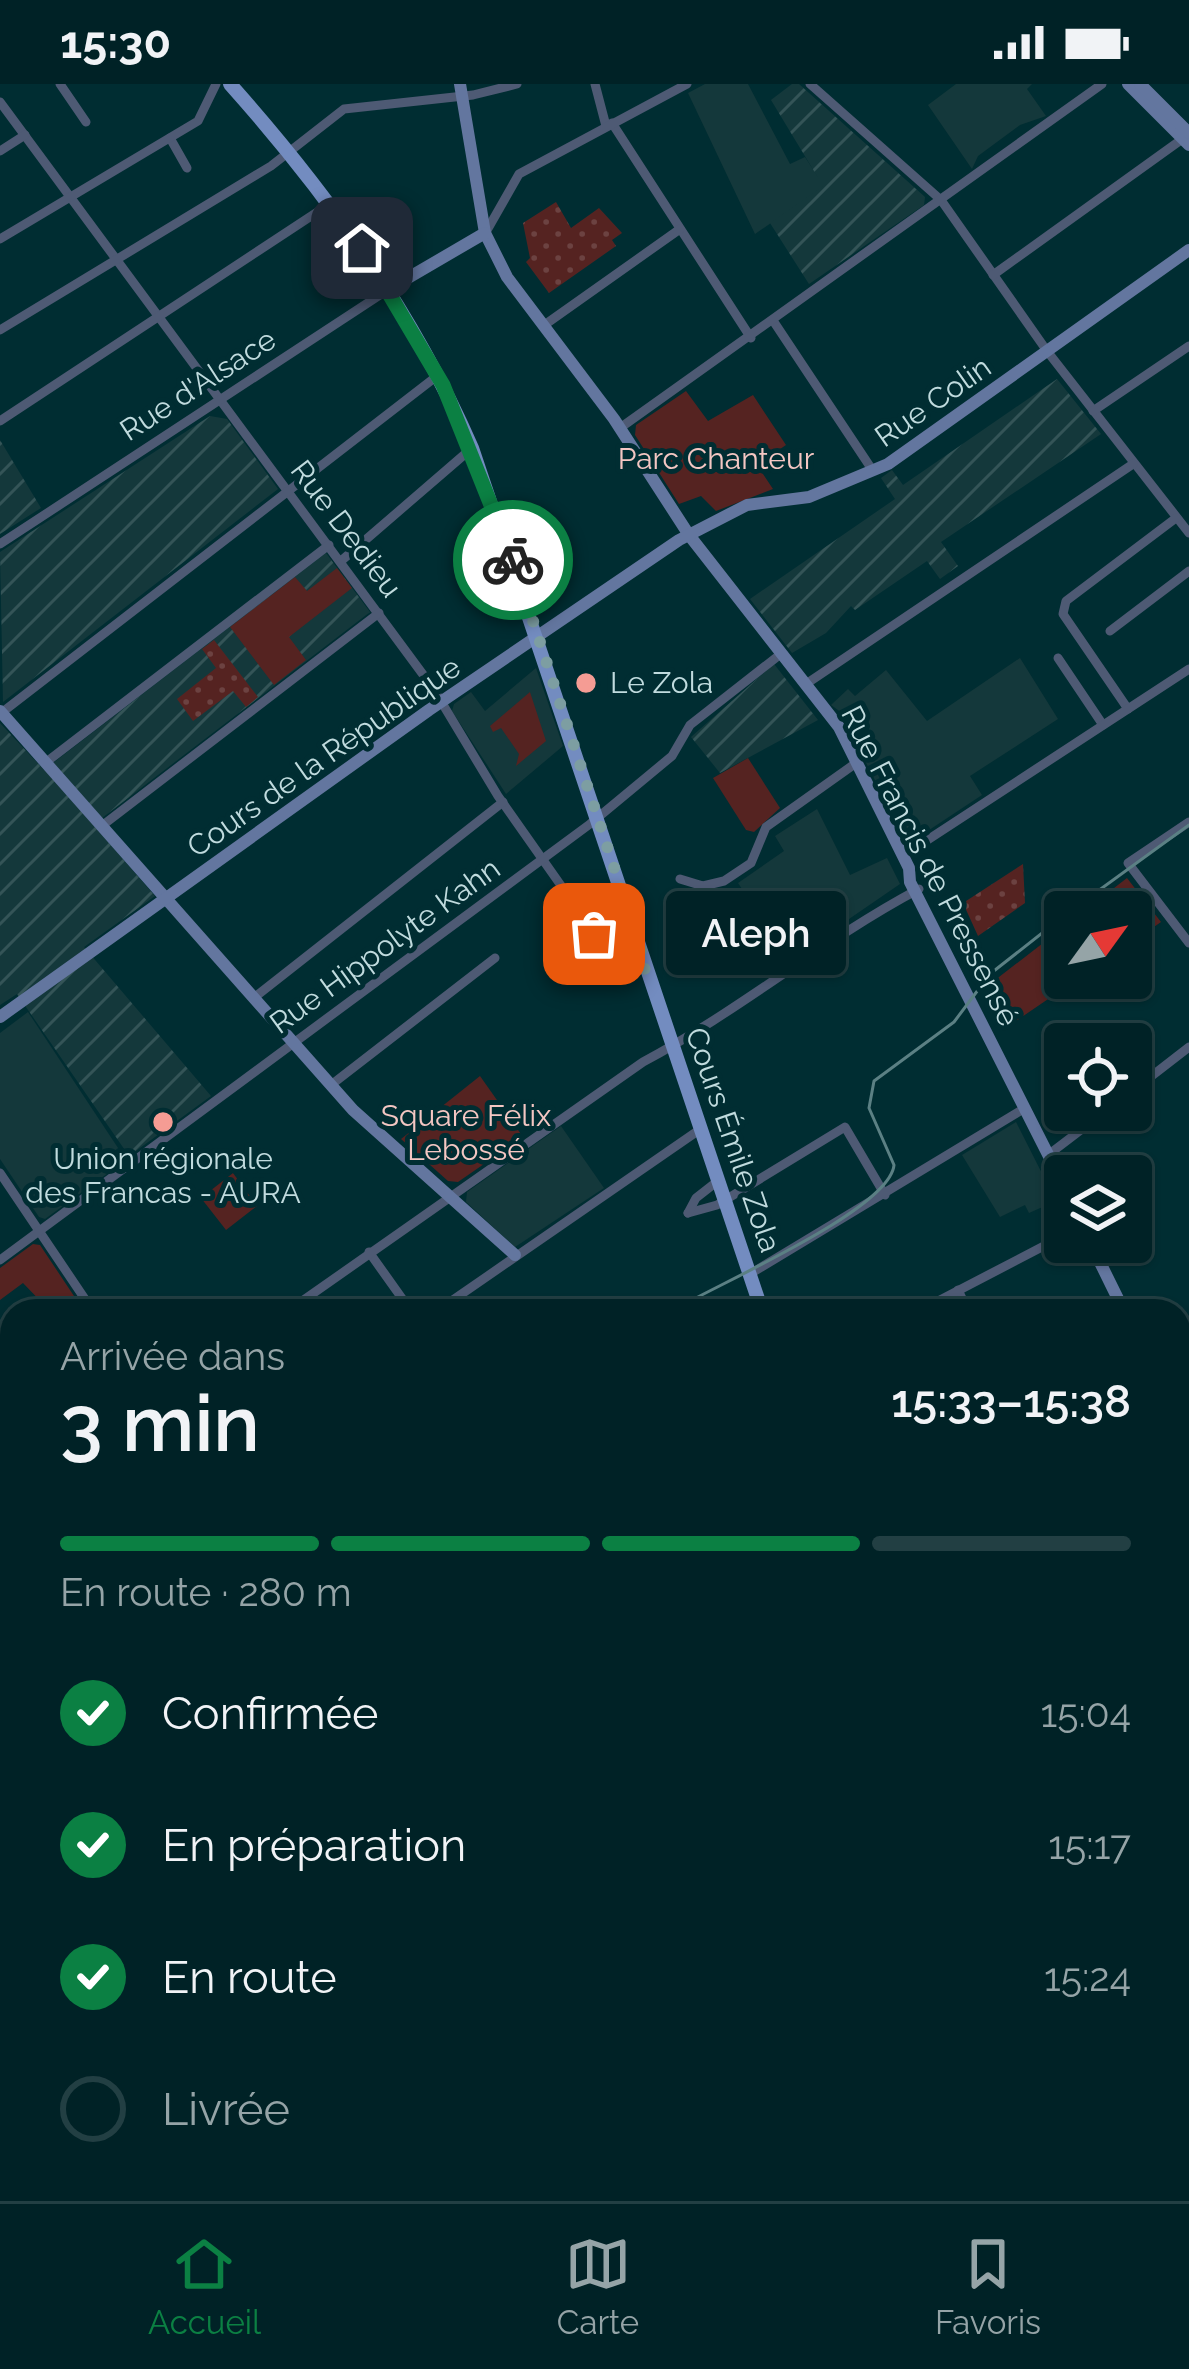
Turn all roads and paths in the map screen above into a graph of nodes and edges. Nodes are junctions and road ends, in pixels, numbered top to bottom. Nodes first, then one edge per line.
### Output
1 (60, 84) edge
2 (216, 84) edge
3 (230, 84) edge
4 (517, 84) edge
5 (595, 84) edge
6 (685, 84) edge
7 (810, 84) edge
8 (1102, 84) edge
9 (1128, 84) edge
10 (1140, 84) edge
11 (461, 90) edge
12 (0, 101) edge
13 (86, 122) dead end
14 (609, 124) junction
15 (25, 135) junction
16 (170, 138) junction
17 (1188, 138) edge
18 (0, 151) edge
19 (288, 153) junction
20 (188, 168) dead end
21 (70, 196) junction
22 (941, 200) junction
23 (332, 203) junction
24 (680, 229) junction
25 (485, 233) junction
26 (0, 239) edge
27 (1189, 250) edge
28 (117, 260) junction
29 (992, 275) junction
30 (389, 289) junction
31 (159, 316) junction
32 (774, 322) junction
33 (542, 326) junction
34 (0, 330) edge
35 (752, 338) junction
36 (1189, 346) edge
37 (1047, 352) junction
38 (438, 375) junction
39 (220, 399) junction
40 (1093, 411) junction
41 (0, 421) edge
42 (620, 428) junction
43 (472, 448) junction
44 (1133, 464) junction
45 (873, 471) junction
46 (288, 491) junction
47 (1176, 518) junction
48 (1189, 533) edge
49 (684, 537) junction
50 (0, 544) edge
51 (329, 545) junction
52 (340, 561) junction
53 (1189, 571) edge
54 (380, 614) junction
55 (1110, 632) dead end
56 (538, 636) junction
57 (782, 653) junction
58 (1058, 658) dead end
59 (1189, 669) edge
60 (806, 684) junction
61 (441, 703) junction
62 (1128, 709) junction
63 (0, 712) edge
64 (1103, 725) junction
65 (45, 763) junction
66 (856, 763) junction
67 (503, 802) junction
68 (598, 818) junction
69 (103, 825) junction
70 (1188, 826) edge
71 (903, 856) junction
72 (541, 860) junction
73 (680, 879) dead end
74 (917, 890) junction
75 (166, 899) junction
76 (1189, 943) edge
77 (495, 958) dead end
78 (647, 968) junction
79 (255, 997) junction
80 (0, 1017) edge
81 (295, 1042) junction
82 (671, 1043) junction
83 (1189, 1047) edge
84 (1152, 1076) edge
85 (331, 1085) junction
86 (1024, 1108) junction
87 (702, 1128) junction
88 (1079, 1131) edge
89 (1048, 1154) joint
90 (0, 1173) edge
91 (719, 1180) junction
92 (885, 1195) junction
93 (449, 1196) junction
94 (726, 1198) junction
95 (38, 1231) junction
96 (1044, 1246) edge
97 (369, 1252) junction
98 (515, 1255) junction
99 (0, 1260) edge
100 (1100, 1263) edge
101 (750, 1274) junction
102 (958, 1290) junction
103 (85, 1299) edge
104 (304, 1299) edge
105 (402, 1299) edge
106 (454, 1299) edge
107 (759, 1299) edge
108 (941, 1299) edge
109 (962, 1299) edge
110 (1118, 1299) edge

1 - 13 street
2 - 16 street
3 - 19 main road, Cours Émile Zola
4 - 11 street
5 - 14 street
6 - 14 street
7 - 22 street
8 - 22 street
9 - 17 street
10 - 17 street
11 - 19 street
11 - 25 street, Rue Francis de Pressensé
12 - 15 street, Rue Dedieu
14 - 24 street
14 - 25 street
15 - 18 street
15 - 21 street, Rue Dedieu
16 - 20 street
16 - 21 street
17 - 29 street
19 - 23 main road, Cours Émile Zola
19 - 28 street
21 - 26 street
21 - 28 street, Rue Dedieu
22 - 29 street
22 - 32 street
23 - 30 main road, Cours Émile Zola
23 - 31 street
24 - 33 street
24 - 35 street
25 - 30 street, Rue d'Alsace
25 - 33 street, Rue Francis de Pressensé
27 - 37 street, Rue Colin
28 - 31 street, Rue Dedieu
28 - 34 street
29 - 37 street
30 - 38 main road, Cours Émile Zola
30 - 39 street, Rue d'Alsace
31 - 39 street, Rue Dedieu
31 - 41 street
32 - 35 street
32 - 45 street
33 - 42 street, Rue Francis de Pressensé
35 - 42 street
36 - 40 street
37 - 40 street
37 - 45 street, Rue Colin
38 - 43 main road, Cours Émile Zola
38 - 46 street
39 - 46 street, Rue Dedieu
39 - 50 street, Rue d'Alsace
40 - 44 street
42 - 49 street, Rue Francis de Pressensé
43 - 52 street
43 - 56 main road, Cours Émile Zola
44 - 47 street
44 - 60 street
45 - 49 street, Rue Colin
46 - 51 street, Rue Dedieu
46 - 63 street
47 - 48 street
47 - 62 street
49 - 56 street, Cours de la République
49 - 57 street, Rue Francis de Pressensé
51 - 52 street, Rue Dedieu
51 - 65 street
52 - 54 street, Rue Dedieu
53 - 55 street
54 - 61 street, Rue Dedieu
54 - 69 street
56 - 61 street, Cours de la République
56 - 68 main road, Cours Émile Zola
57 - 60 street, Rue Francis de Pressensé
57 - 68 street, Rue Hippolyte Kahn
58 - 64 street
59 - 62 street
60 - 66 street, Rue Francis de Pressensé
61 - 67 street, Rue Dedieu
61 - 75 street, Cours de la République
62 - 64 street
63 - 65 street
64 - 71 street
65 - 69 street
66 - 71 street, Rue Francis de Pressensé
66 - 73 street
67 - 72 street, Rue Dedieu
67 - 79 street
68 - 72 street, Rue Hippolyte Kahn
68 - 78 main road, Cours Émile Zola
69 - 75 street
70 - 76 street
71 - 74 street, Rue Francis de Pressensé
72 - 78 street, Rue Dedieu
72 - 81 street, Rue Hippolyte Kahn
74 - 82 street
74 - 86 street, Rue Francis de Pressensé
75 - 79 street
75 - 80 street, Cours de la République
77 - 85 street
78 - 82 main road, Cours Émile Zola
79 - 81 street
81 - 85 street
81 - 95 street, Rue Hippolyte Kahn
82 - 87 main road, Cours Émile Zola
82 - 93 street
83 - 84 street
85 - 93 street
86 - 89 street, Rue Francis de Pressensé
86 - 92 street
87 - 91 main road, Cours Émile Zola
87 - 98 street
88 - 89 street
90 - 95 street
91 - 94 main road, Cours Émile Zola
91 - 94 street
92 - 94 street
92 - 101 street
93 - 97 street
93 - 98 street
94 - 101 main road, Cours Émile Zola
95 - 99 street, Rue Hippolyte Kahn
95 - 103 street
96 - 102 street
97 - 104 street
97 - 105 street
98 - 106 street
100 - 110 street
101 - 107 main road, Cours Émile Zola
102 - 108 street
102 - 109 street

